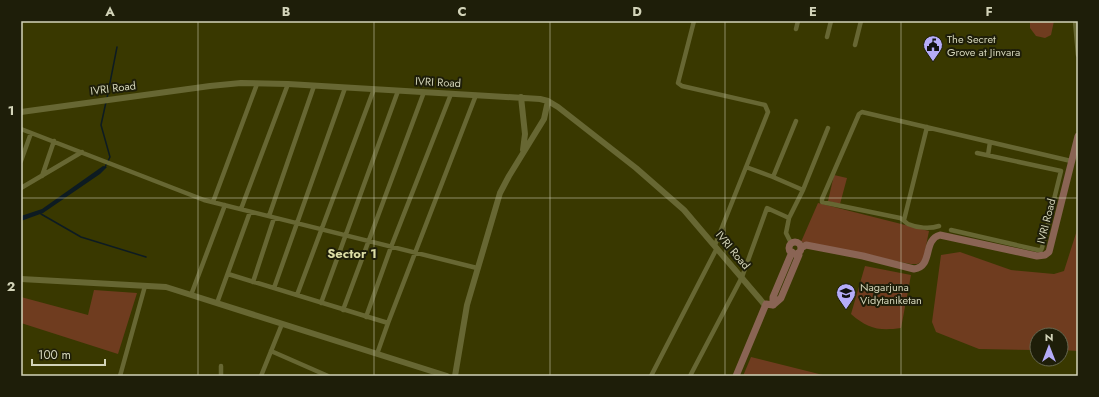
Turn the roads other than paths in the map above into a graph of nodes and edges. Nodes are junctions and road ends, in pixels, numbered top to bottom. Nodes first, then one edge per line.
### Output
1 (694, 21) edge
2 (798, 21) edge
3 (831, 21) edge
4 (861, 21) edge
5 (1075, 21) edge
6 (796, 29) dead end
7 (827, 37) dead end
8 (855, 45) dead end
9 (1078, 55) edge
10 (257, 84) junction
11 (288, 84) junction
12 (314, 86) junction
13 (345, 88) junction
14 (374, 89) junction
15 (398, 91) junction
16 (424, 92) junction
17 (450, 94) junction
18 (476, 95) junction
19 (522, 97) junction
20 (548, 101) junction
21 (21, 112) edge
22 (796, 121) dead end
23 (927, 127) junction
24 (828, 128) dead end
25 (21, 129) edge
26 (31, 133) junction
27 (525, 133) junction
28 (534, 134) junction
29 (1078, 136) edge
30 (54, 141) junction
31 (990, 142) junction
32 (82, 152) junction
33 (977, 153) dead end
34 (522, 154) junction
35 (988, 155) junction
36 (21, 161) edge
37 (1072, 161) junction
38 (746, 167) junction
39 (42, 176) junction
40 (773, 177) junction
41 (21, 188) edge
42 (803, 190) junction
43 (212, 202) junction
44 (224, 205) junction
45 (241, 210) junction
46 (250, 212) junction
47 (271, 217) junction
48 (789, 218) junction
49 (904, 220) junction
50 (297, 223) junction
51 (322, 230) junction
52 (951, 230) dead end
53 (345, 235) junction
54 (938, 236) junction
55 (981, 240) junction
56 (368, 241) junction
57 (791, 243) junction
58 (716, 246) junction
59 (391, 247) junction
60 (797, 251) junction
61 (415, 253) junction
62 (477, 268) junction
63 (228, 274) junction
64 (742, 277) junction
65 (21, 279) edge
66 (253, 282) junction
67 (145, 286) junction
68 (274, 288) junction
69 (191, 295) junction
70 (297, 295) junction
71 (217, 303) junction
72 (321, 303) junction
73 (770, 305) junction
74 (343, 310) junction
75 (366, 317) junction
76 (282, 324) junction
77 (388, 324) junction
78 (271, 351) junction
79 (377, 354) junction
80 (221, 366) dead end
81 (120, 376) edge
82 (221, 376) edge
83 (262, 376) edge
84 (328, 376) edge
85 (447, 376) edge
86 (455, 376) edge
87 (651, 376) edge
88 (690, 376) edge
89 (736, 376) edge

1 - 38 street
2 - 6 street
3 - 7 street
4 - 8 street
5 - 9 street
10 - 11 street, IVRI Road
10 - 21 street, IVRI Road
10 - 43 street
11 - 12 street, IVRI Road
11 - 45 street
12 - 13 street, IVRI Road
12 - 47 street
13 - 14 street, IVRI Road
13 - 50 street
14 - 15 street, IVRI Road
14 - 51 street
15 - 16 street, IVRI Road
15 - 53 street
16 - 17 street, IVRI Road
16 - 56 street
17 - 18 street, IVRI Road
17 - 59 street
18 - 19 street, IVRI Road
18 - 61 street
19 - 20 street, IVRI Road
19 - 27 street
20 - 28 street
20 - 58 street, IVRI Road
22 - 40 street
23 - 31 street
23 - 49 street
23 - 49 street
24 - 42 street
25 - 26 street
26 - 30 street
26 - 36 street
27 - 28 street
27 - 34 street
28 - 34 street
29 - 37 main road, IVRI Road
30 - 32 street
30 - 39 street
31 - 35 street
31 - 37 street
32 - 39 street
32 - 43 street
33 - 35 street
34 - 62 street
35 - 55 street
37 - 55 main road, IVRI Road
38 - 40 street
38 - 58 street
39 - 41 street
40 - 42 street
42 - 48 street
43 - 44 street
44 - 45 street
44 - 69 street
45 - 46 street
46 - 47 street
46 - 63 street
47 - 50 street
47 - 66 street
48 - 57 street
48 - 64 street
49 - 54 street
50 - 51 street
50 - 68 street
51 - 53 street
51 - 70 street
52 - 55 street
53 - 56 street
53 - 72 street
54 - 55 main road, IVRI Road
54 - 60 main road
56 - 59 street
56 - 74 street
57 - 60 main road
57 - 60 main road
58 - 64 street, IVRI Road
58 - 87 street
59 - 61 street
59 - 75 street
60 - 73 main road
61 - 62 street
61 - 77 street
62 - 86 street
63 - 66 street
63 - 71 street
64 - 73 street, IVRI Road
64 - 88 street
65 - 67 street
66 - 68 street
67 - 69 street
67 - 81 street
68 - 70 street
69 - 71 street
70 - 72 street
71 - 76 street
72 - 74 street
73 - 89 main road
74 - 75 street
75 - 77 street
76 - 78 street
76 - 79 street
77 - 79 street
78 - 83 street
78 - 84 street
79 - 85 street
80 - 82 street

